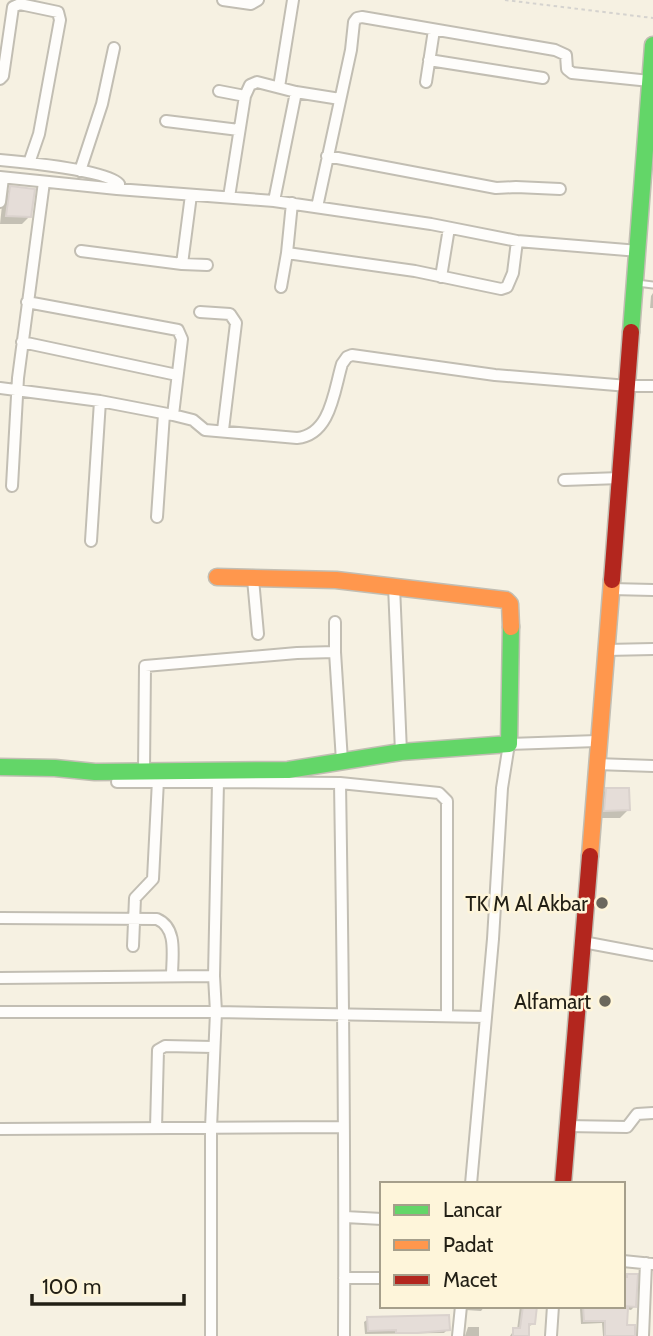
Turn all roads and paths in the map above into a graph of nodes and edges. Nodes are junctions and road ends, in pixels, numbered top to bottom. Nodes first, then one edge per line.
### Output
1 (223, 0) edge
2 (258, 0) edge
3 (293, 0) edge
4 (505, 0) edge
5 (653, 18) edge
6 (434, 30) junction
7 (653, 45) edge
8 (114, 48) dead end
9 (429, 60) junction
10 (543, 78) dead end
11 (0, 79) edge
12 (652, 81) edge
13 (426, 82) dead end
14 (279, 87) junction
15 (219, 91) dead end
16 (296, 92) junction
17 (245, 96) junction
18 (340, 99) junction
19 (166, 121) dead end
20 (239, 130) junction
21 (649, 148) edge
22 (327, 156) junction
23 (0, 160) edge
24 (29, 163) junction
25 (80, 171) junction
26 (2, 177) edge
27 (44, 182) junction
28 (117, 189) junction
29 (560, 189) dead end
30 (191, 195) junction
31 (229, 197) junction
32 (274, 201) junction
33 (0, 202) edge
34 (292, 203) junction
35 (317, 207) junction
36 (449, 228) junction
37 (517, 241) junction
38 (81, 251) dead end
39 (639, 251) junction
40 (287, 253) junction
41 (182, 264) junction
42 (207, 265) dead end
43 (440, 277) junction
44 (634, 283) junction
45 (653, 285) edge
46 (281, 287) dead end
47 (27, 302) junction
48 (200, 312) dead end
49 (22, 342) junction
50 (177, 375) junction
51 (628, 386) junction
52 (653, 386) edge
53 (0, 388) edge
54 (18, 389) junction
55 (100, 401) junction
56 (168, 414) junction
57 (223, 430) junction
58 (620, 478) junction
59 (564, 480) dead end
60 (12, 486) dead end
61 (157, 517) dead end
62 (91, 541) dead end
63 (217, 577) dead end
64 (253, 579) junction
65 (394, 586) junction
66 (611, 589) junction
67 (653, 590) edge
68 (335, 622) dead end
69 (258, 634) dead end
70 (653, 649) edge
71 (606, 650) junction
72 (335, 653) junction
73 (597, 741) junction
74 (509, 744) junction
75 (401, 752) junction
76 (342, 761) junction
77 (596, 764) junction
78 (653, 766) edge
79 (0, 767) edge
80 (144, 771) junction
81 (158, 780) junction
82 (117, 782) dead end
83 (218, 782) junction
84 (340, 783) junction
85 (0, 918) edge
86 (134, 918) junction
87 (583, 942) junction
88 (133, 946) dead end
89 (653, 955) edge
90 (173, 976) junction
91 (215, 976) junction
92 (0, 978) edge
93 (0, 1012) edge
94 (216, 1012) junction
95 (344, 1014) junction
96 (447, 1016) junction
97 (486, 1017) junction
98 (213, 1048) junction
99 (653, 1112) edge
100 (566, 1126) junction
101 (342, 1127) junction
102 (156, 1128) junction
103 (211, 1128) junction
104 (0, 1129) edge
105 (471, 1182) edge
106 (563, 1182) edge
107 (345, 1217) junction
108 (380, 1219) edge
109 (625, 1261) edge
110 (649, 1264) edge
111 (344, 1278) junction
112 (380, 1278) edge
113 (461, 1308) edge
114 (553, 1308) edge
115 (212, 1336) edge
116 (344, 1336) edge
117 (458, 1336) edge
118 (551, 1336) edge
119 (643, 1336) edge

1 - 2 street
3 - 14 street
4 - 5 path
6 - 9 street
6 - 12 street
6 - 18 street
7 - 12 street
8 - 25 street
9 - 10 street
9 - 13 street
11 - 24 street
12 - 21 street
14 - 16 street
14 - 17 street
15 - 17 street
16 - 18 street
16 - 32 street
17 - 20 street
18 - 22 street
19 - 20 street
20 - 31 street
21 - 39 street
22 - 29 street
22 - 35 street
23 - 24 street
24 - 25 street
25 - 28 street
26 - 27 street
26 - 33 street
27 - 28 street
27 - 47 street
28 - 30 street
30 - 31 street
30 - 41 street
31 - 32 street
32 - 34 street
34 - 35 street
34 - 40 street
35 - 36 street
36 - 37 street
36 - 43 street
37 - 39 street
37 - 43 street
38 - 41 street
39 - 44 street
40 - 43 street
40 - 46 street
41 - 42 street
44 - 45 lane
44 - 51 street
47 - 49 street
47 - 50 street
48 - 57 street
49 - 50 street
49 - 54 street
50 - 56 street
51 - 52 street
51 - 57 street
51 - 58 street
53 - 54 street
54 - 55 street
54 - 60 street
55 - 56 street
55 - 62 street
56 - 57 street
56 - 61 street
58 - 59 street
58 - 66 street
63 - 64 street
64 - 65 street
64 - 69 street
65 - 74 street
65 - 75 street
66 - 67 street
66 - 71 street
68 - 72 street
70 - 71 street
71 - 73 street
72 - 76 street
72 - 80 street
73 - 74 street
73 - 77 street
74 - 75 street
74 - 97 street
75 - 76 street
76 - 80 street
77 - 78 street
77 - 87 street
79 - 80 street
81 - 82 street
81 - 83 street
81 - 86 street
83 - 84 street
83 - 91 street
84 - 95 street
84 - 96 street
85 - 86 street
86 - 88 street
86 - 90 street
87 - 89 street
87 - 100 street
90 - 91 street
90 - 92 street
91 - 94 street
93 - 94 street
94 - 95 street
94 - 98 street
95 - 96 street
95 - 101 street
96 - 97 street
97 - 105 street
98 - 102 street
98 - 103 street
99 - 100 street
100 - 106 street
101 - 103 street
101 - 107 street
102 - 103 street
102 - 104 street
103 - 115 street
107 - 108 street
107 - 111 street
109 - 110 street
110 - 119 street
111 - 112 street
111 - 116 street
113 - 117 street
114 - 118 street

